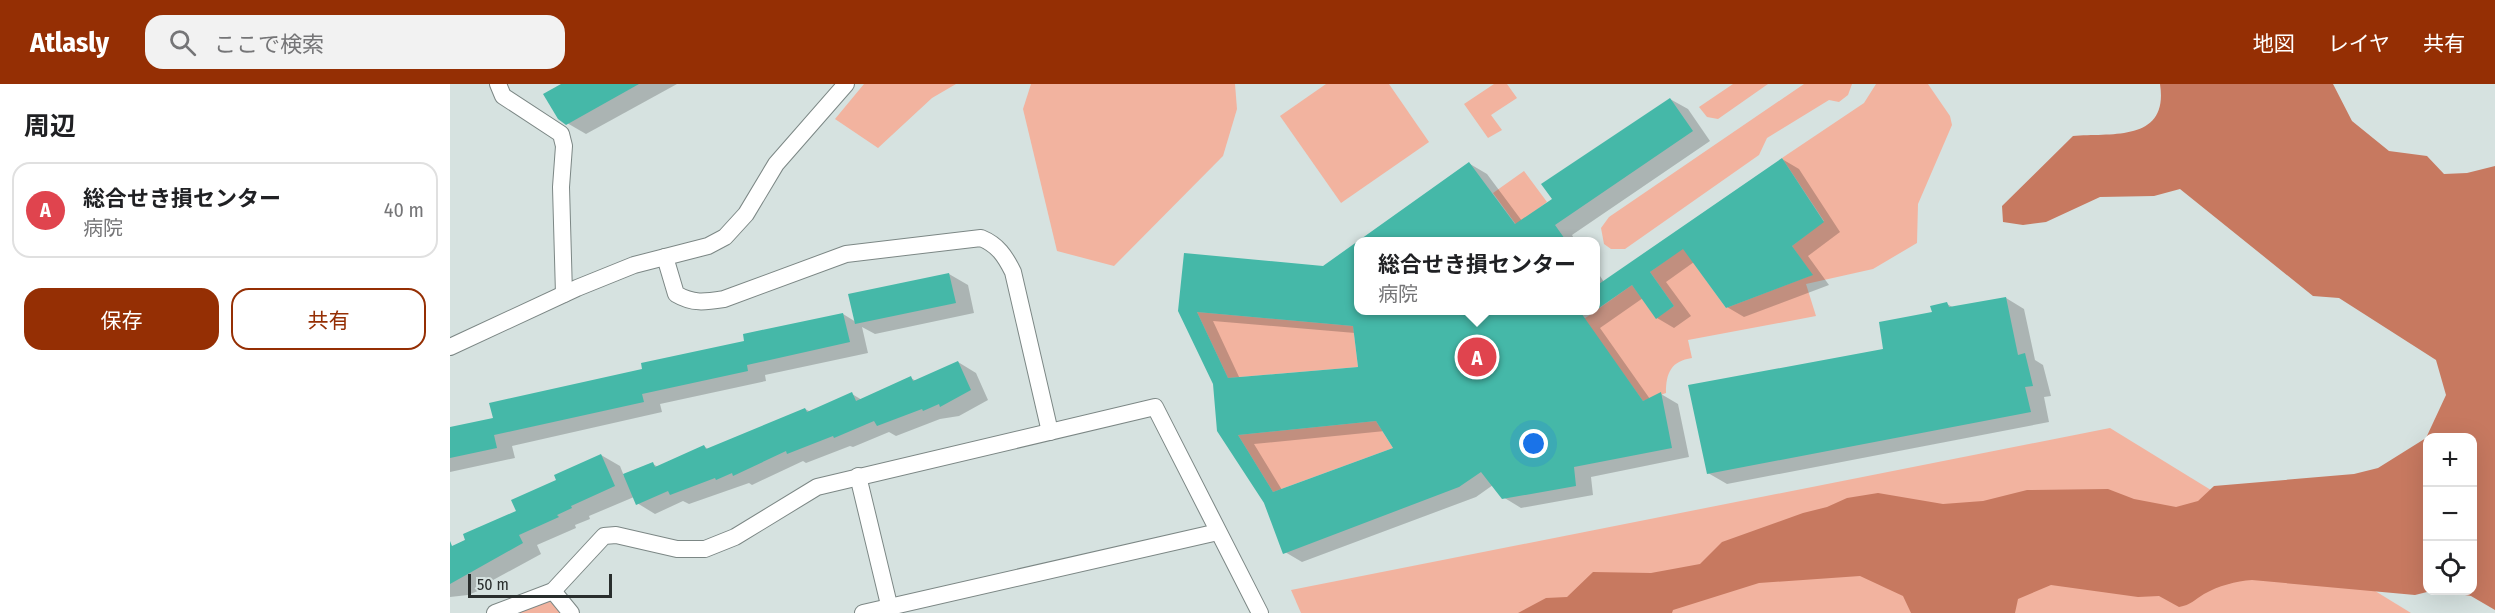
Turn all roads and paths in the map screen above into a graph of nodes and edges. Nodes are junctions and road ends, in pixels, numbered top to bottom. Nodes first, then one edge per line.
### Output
1 (498, 84) edge
2 (846, 84) edge
3 (665, 257) junction
4 (564, 294) junction
5 (450, 347) edge
6 (1050, 432) junction
7 (858, 476) junction
8 (1218, 532) junction
9 (554, 591) junction
10 (890, 610) edge
11 (495, 613) edge
12 (571, 613) edge
13 (863, 613) edge
14 (1260, 613) edge

1 - 4 street
2 - 3 street
3 - 4 street
3 - 6 street
4 - 5 street
6 - 7 street
6 - 8 street
7 - 9 street
7 - 10 street
8 - 10 street
8 - 14 street
9 - 11 street
9 - 12 street
10 - 13 street

